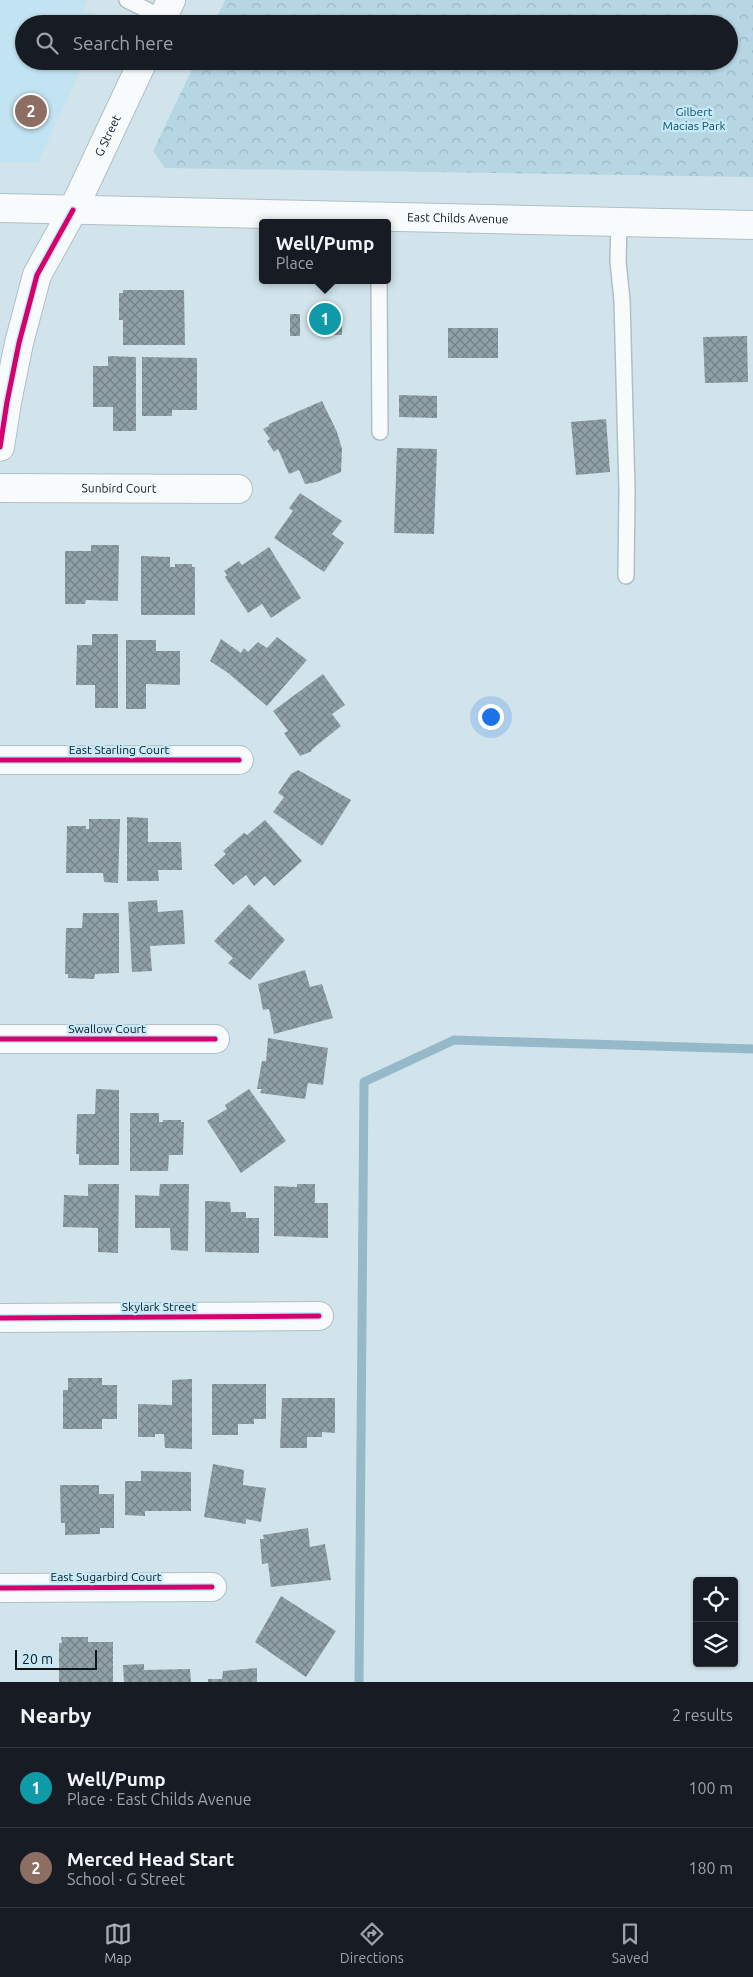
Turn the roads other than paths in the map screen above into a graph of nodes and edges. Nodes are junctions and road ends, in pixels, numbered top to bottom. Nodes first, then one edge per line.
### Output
1 (127, 0) edge
2 (165, 14) edge
3 (138, 70) edge
4 (0, 208) edge
5 (73, 210) junction
6 (347, 219) edge
7 (391, 220) edge
8 (619, 222) junction
9 (753, 225) edge
10 (379, 284) edge
11 (380, 432) dead end
12 (0, 446) edge
13 (0, 488) edge
14 (238, 489) dead end
15 (626, 576) dead end
16 (0, 760) edge
17 (239, 760) dead end
18 (0, 1039) edge
19 (215, 1039) dead end
20 (319, 1316) dead end
21 (0, 1318) edge
22 (212, 1586) dead end
23 (0, 1588) edge

1 - 2 lane
3 - 5 street, G Street
4 - 5 street, East Childs Avenue
5 - 6 street, East Childs Avenue
5 - 12 street, G Street
7 - 8 street, East Childs Avenue
8 - 9 street, East Childs Avenue
8 - 15 lane
10 - 11 lane
13 - 14 street, Sunbird Court
16 - 17 street, East Starling Court
18 - 19 street, Swallow Court
20 - 21 street, Skylark Street
22 - 23 street, East Sugarbird Court

